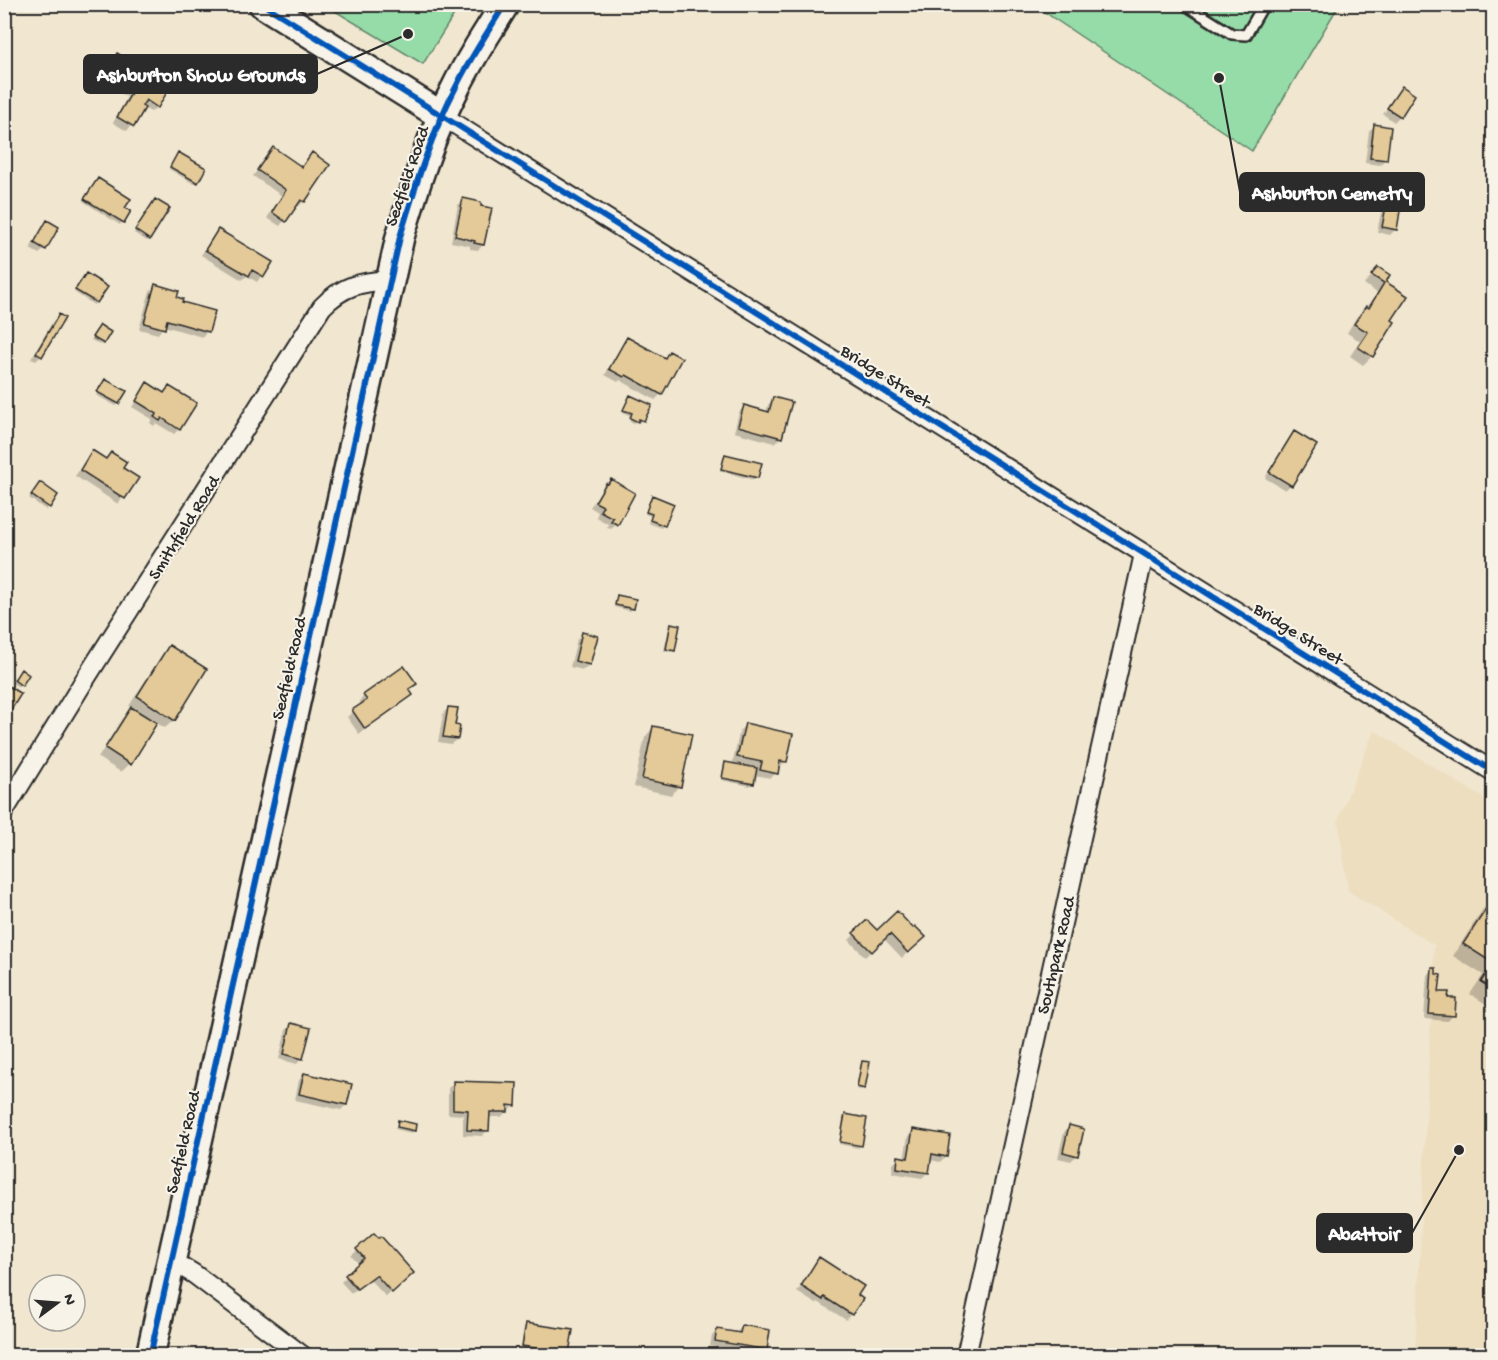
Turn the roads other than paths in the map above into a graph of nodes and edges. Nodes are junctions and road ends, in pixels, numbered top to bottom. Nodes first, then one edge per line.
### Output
1 (263, 4) edge
2 (505, 4) edge
3 (1184, 4) edge
4 (1264, 4) edge
5 (442, 116) junction
6 (390, 280) junction
7 (1144, 554) junction
8 (1494, 772) edge
9 (4, 811) edge
10 (170, 1266) junction
11 (150, 1356) edge
12 (303, 1356) edge
13 (966, 1356) edge

1 - 5 street, Bridge Street
2 - 5 street, Seafield Road
3 - 4 lane
5 - 6 street, Seafield Road
5 - 7 street, Bridge Street
6 - 9 street, Smithfield Road
6 - 10 street, Seafield Road
7 - 8 street, Bridge Street
7 - 13 street, Southpark Road
10 - 11 street, Seafield Road
10 - 12 street

